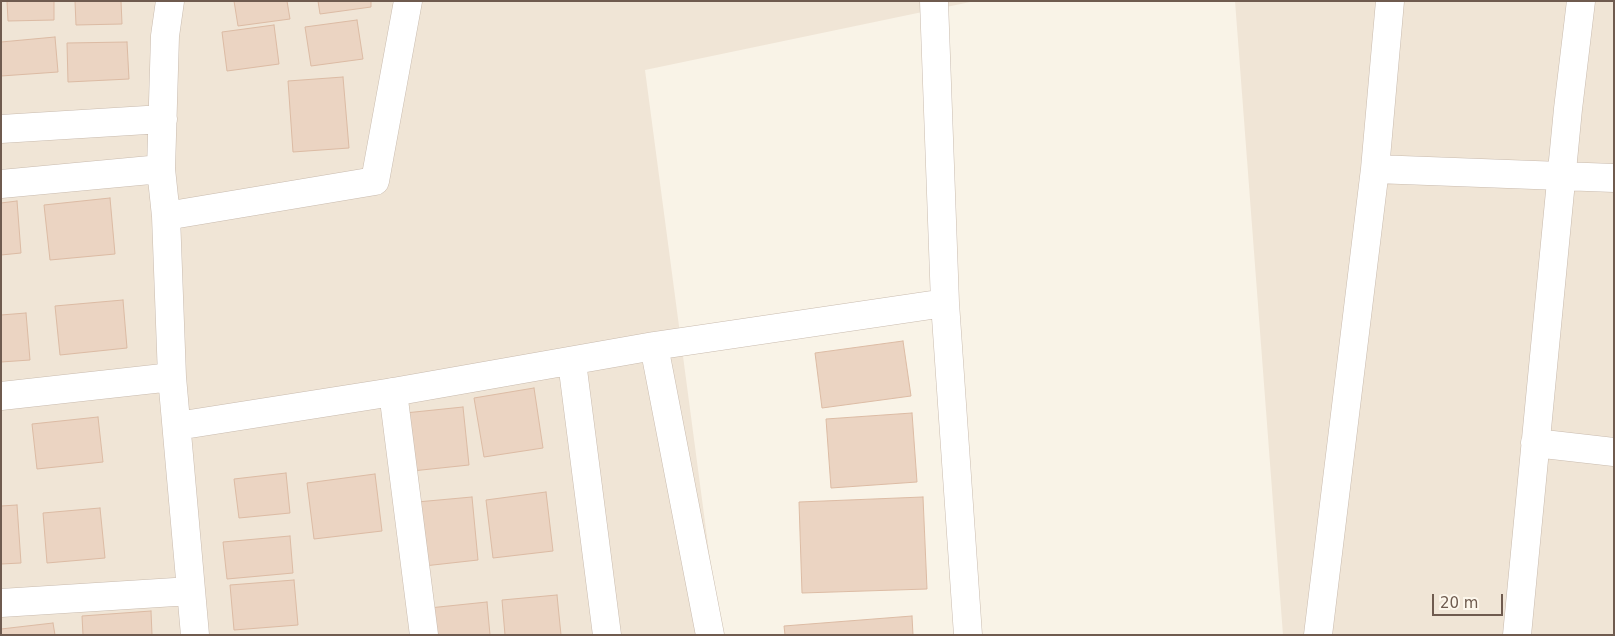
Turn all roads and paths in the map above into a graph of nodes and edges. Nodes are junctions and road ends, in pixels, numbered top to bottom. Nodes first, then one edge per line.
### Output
1 (170, 1) edge
2 (408, 1) edge
3 (934, 1) edge
4 (1390, 1) edge
5 (1581, 1) edge
6 (163, 119) junction
7 (1, 129) edge
8 (161, 169) junction
9 (1375, 169) junction
10 (1561, 176) junction
11 (1614, 178) edge
12 (1, 184) edge
13 (166, 216) junction
14 (945, 303) junction
15 (654, 346) junction
16 (572, 362) junction
17 (172, 377) junction
18 (393, 392) junction
19 (1, 396) edge
20 (176, 426) junction
21 (1535, 443) junction
22 (1614, 452) edge
23 (192, 591) junction
24 (1, 603) edge
25 (195, 635) edge
26 (424, 635) edge
27 (607, 635) edge
28 (710, 635) edge
29 (968, 635) edge
30 (1318, 635) edge
31 (1517, 635) edge

1 - 6 street
2 - 13 street
3 - 14 street
4 - 9 street
5 - 10 street
6 - 7 street
6 - 8 street
8 - 12 street
8 - 13 street
9 - 10 street
9 - 30 street
10 - 11 street
10 - 21 street
13 - 17 street
14 - 15 street
14 - 29 street
15 - 16 street
15 - 28 street
16 - 18 street
16 - 27 street
17 - 19 street
17 - 20 street
18 - 20 street
18 - 26 street
20 - 23 street
21 - 22 street
21 - 31 street
23 - 24 street
23 - 25 street

